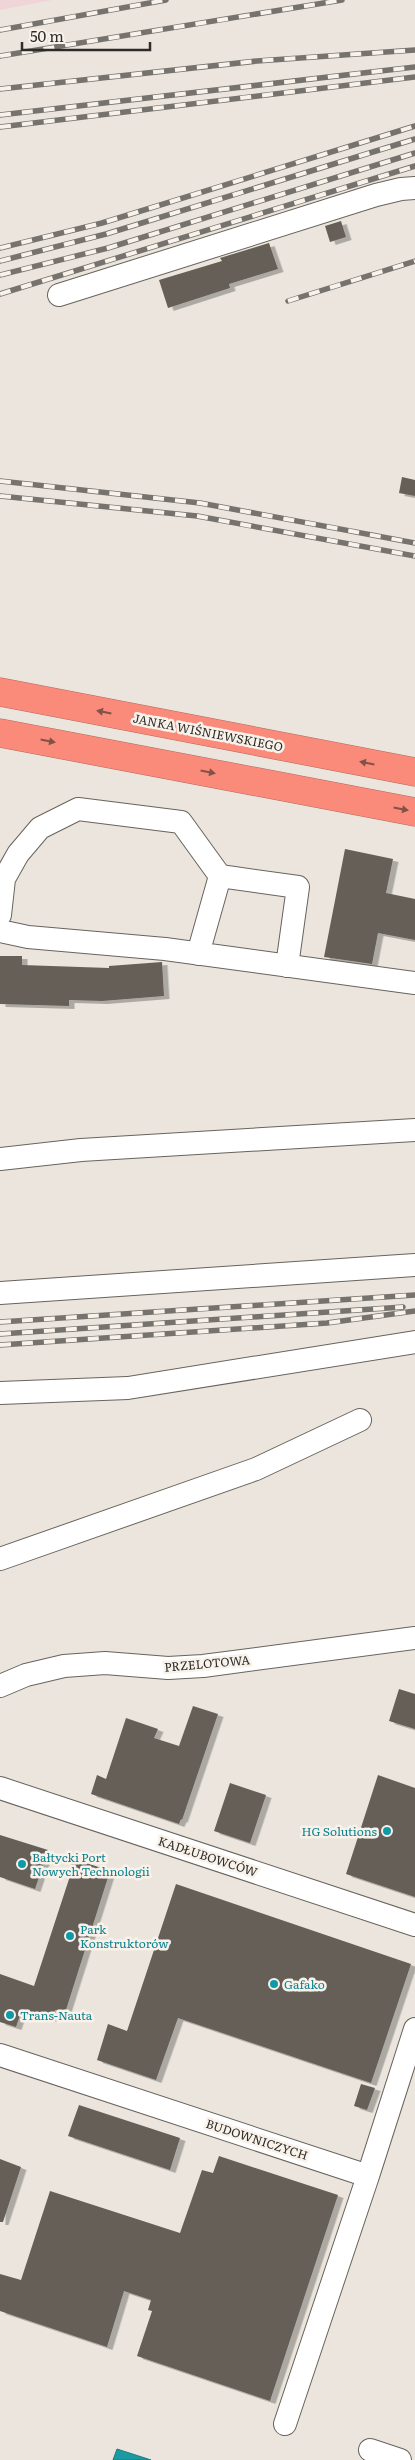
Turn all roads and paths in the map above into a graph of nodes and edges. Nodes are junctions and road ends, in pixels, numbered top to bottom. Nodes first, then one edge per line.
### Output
1 (415, 188) edge
2 (59, 295) dead end
3 (0, 692) edge
4 (0, 732) edge
5 (415, 772) edge
6 (415, 812) edge
7 (220, 876) junction
8 (0, 915) edge
9 (0, 931) edge
10 (198, 954) junction
11 (287, 966) junction
12 (415, 983) edge
13 (415, 1130) edge
14 (0, 1159) edge
15 (415, 1265) edge
16 (0, 1293) edge
17 (415, 1342) edge
18 (0, 1393) edge
19 (360, 1420) dead end
20 (0, 1559) edge
21 (415, 1638) edge
22 (0, 1686) edge
23 (0, 1788) edge
24 (415, 1924) edge
25 (415, 2029) edge
26 (0, 2055) edge
27 (368, 2176) junction
28 (285, 2424) dead end
29 (370, 2450) dead end
30 (400, 2460) edge

1 - 2 street
5 -> 3 highway, JANKA WIŚNIEWSKIEGO
4 -> 6 highway
7 - 8 street
7 - 10 street
7 - 11 street
9 - 10 street
10 - 11 street
11 - 12 street
13 - 14 street
15 - 16 street
17 - 18 street
19 - 20 street
21 - 22 street, PRZELOTOWA
23 - 24 street, KADŁUBOWCÓW
25 - 27 street
26 - 27 street, BUDOWNICZYCH
27 - 28 street
29 - 30 street

